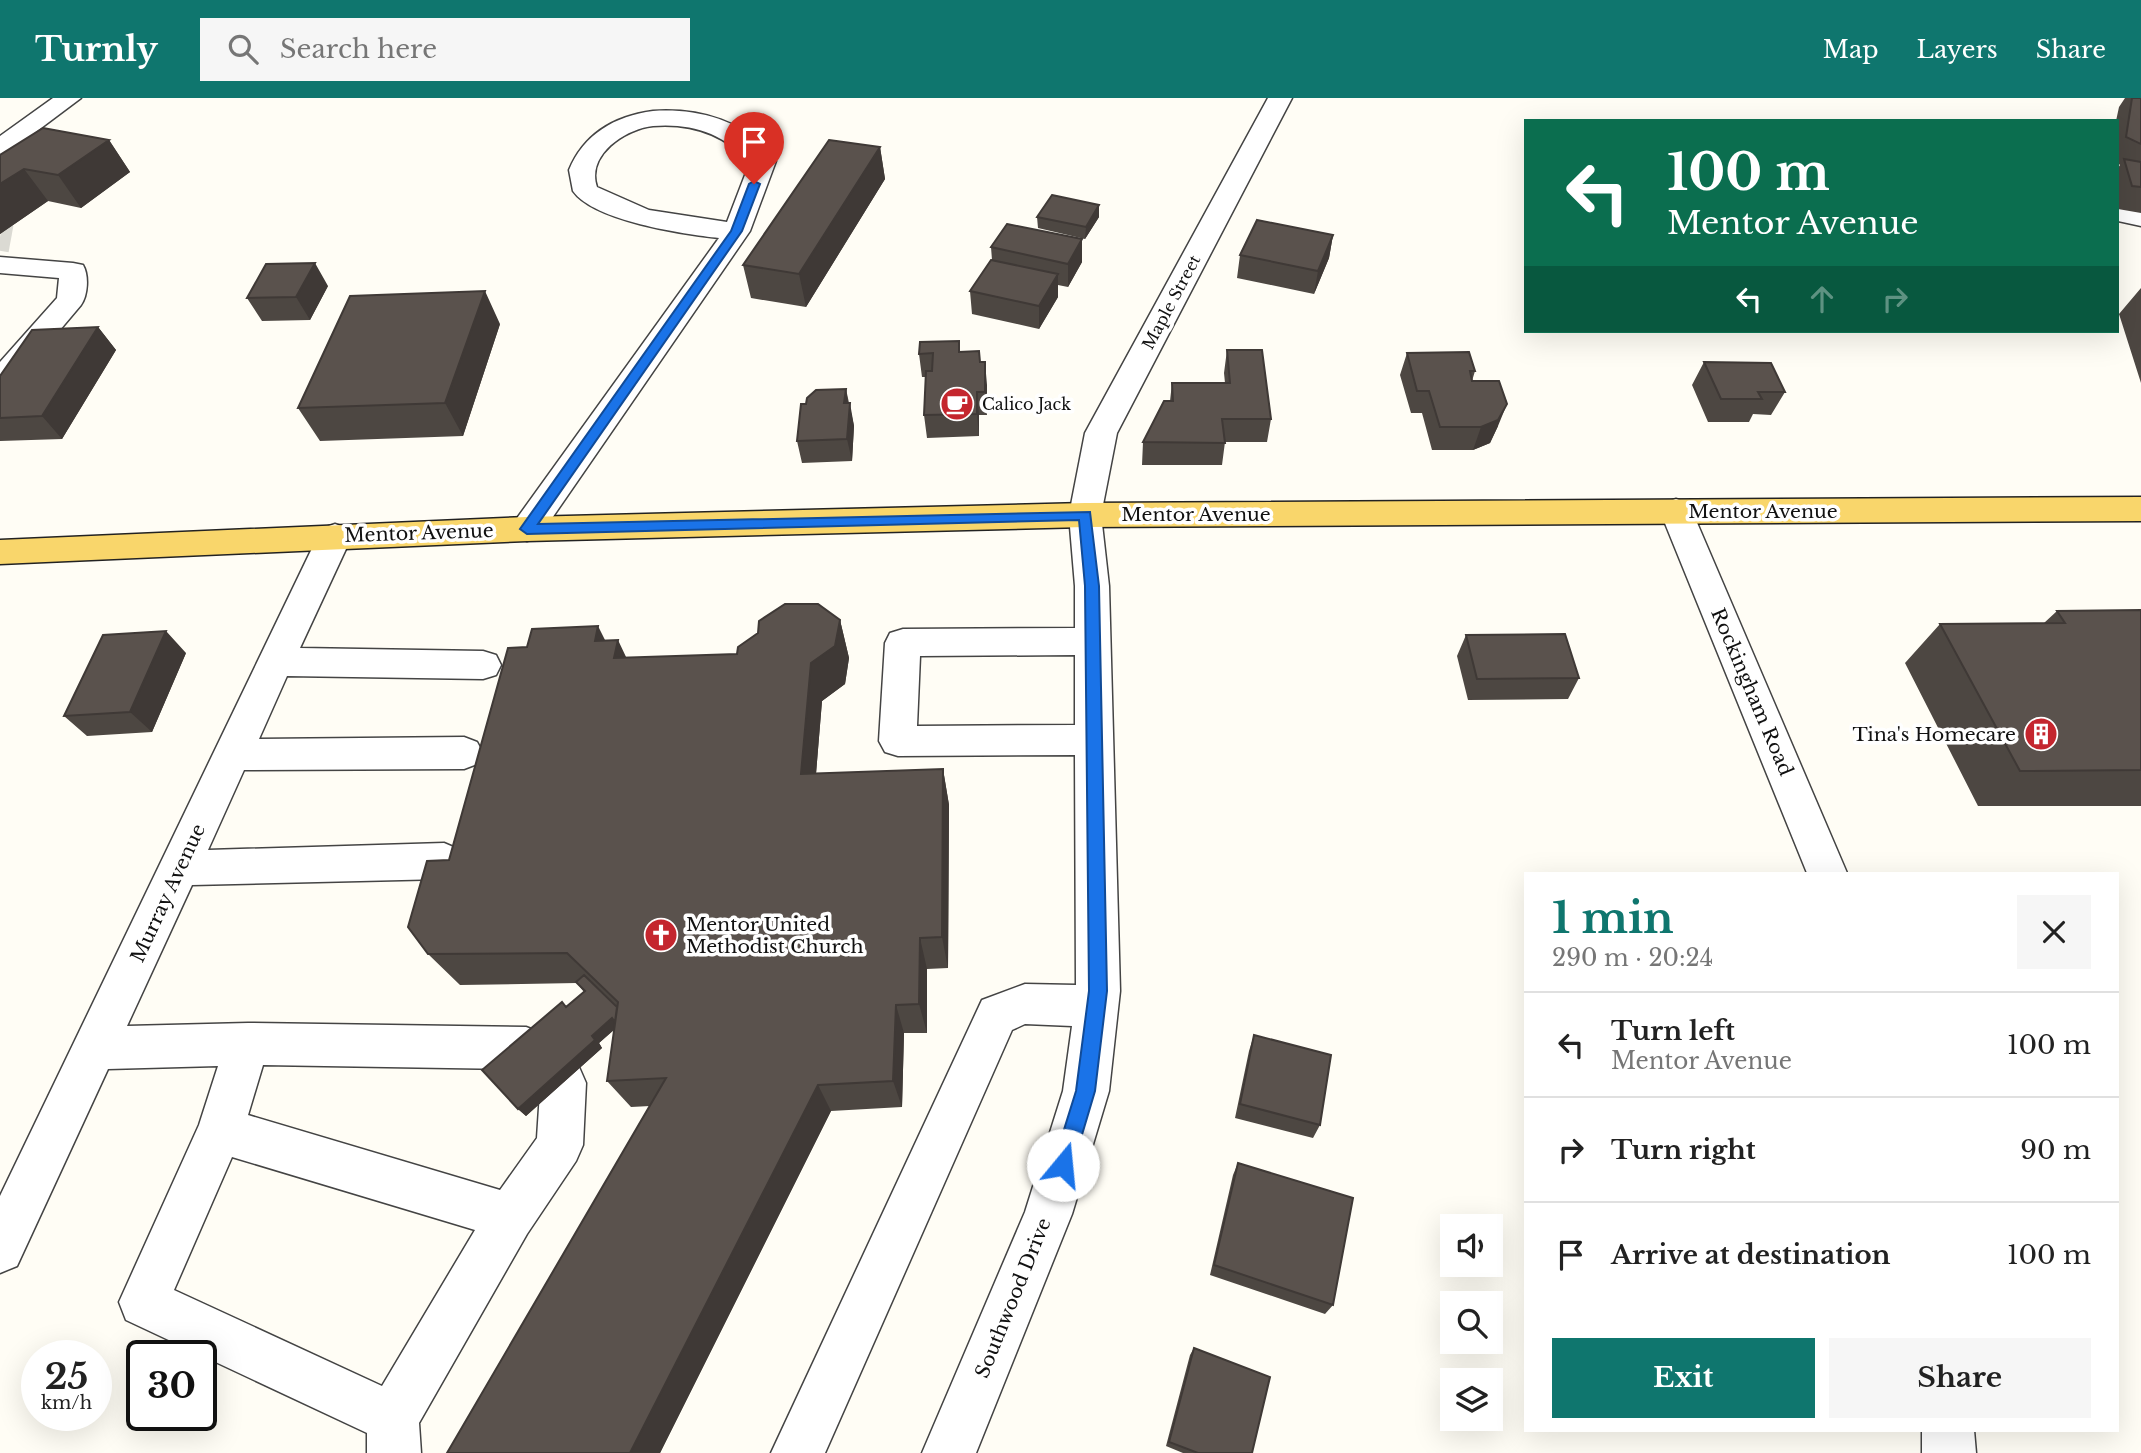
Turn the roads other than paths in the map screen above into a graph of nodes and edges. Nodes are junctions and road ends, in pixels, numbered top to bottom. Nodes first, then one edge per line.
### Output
1 (69, 98) edge
2 (1280, 98) edge
3 (0, 147) edge
4 (2119, 213) edge
5 (2141, 218) edge
6 (737, 231) junction
7 (12, 258) tunnel mouth
8 (0, 358) edge
9 (0, 365) edge
10 (0, 381) edge
11 (2141, 509) edge
12 (1676, 511) junction
13 (1085, 515) junction
14 (527, 529) junction
15 (335, 536) junction
16 (0, 552) edge
17 (1093, 641) junction
18 (277, 662) junction
19 (483, 665) dead end
20 (1095, 740) junction
21 (464, 753) dead end
22 (232, 755) junction
23 (444, 862) edge
24 (180, 868) junction
25 (1827, 872) edge
26 (1096, 1006) junction
27 (248, 1044) junction
28 (95, 1048) junction
29 (219, 1130) junction
30 (510, 1217) junction
31 (0, 1249) edge
32 (1948, 1432) edge
33 (393, 1435) edge
34 (798, 1453) edge
35 (949, 1453) edge
36 (1949, 1453) edge

1 - 3 street
2 - 13 street, Maple Street
4 - 5 street
6 - 6 street
6 - 14 street
7 - 10 street
8 - 9 street
11 - 12 main road, Mentor Avenue
12 - 13 main road, Mentor Avenue
12 - 25 street, Rockingham Road
13 - 14 main road, Mentor Avenue
13 - 17 street, Southwood Drive
14 - 15 main road, Mentor Avenue
15 - 16 main road, Mentor Avenue
15 - 18 street, Murray Avenue
17 - 20 street, Southwood Drive
17 - 20 street
18 - 19 street
18 - 22 street, Murray Avenue
20 - 26 street, Southwood Drive
21 - 22 street
22 - 24 street, Murray Avenue
23 - 24 street
24 - 28 street, Murray Avenue
26 - 34 street
26 - 35 street, Southwood Drive
27 - 28 street
27 - 29 street
27 - 30 street
28 - 31 street, Murray Avenue
29 - 30 street
29 - 33 street
30 - 33 street
32 - 36 street

